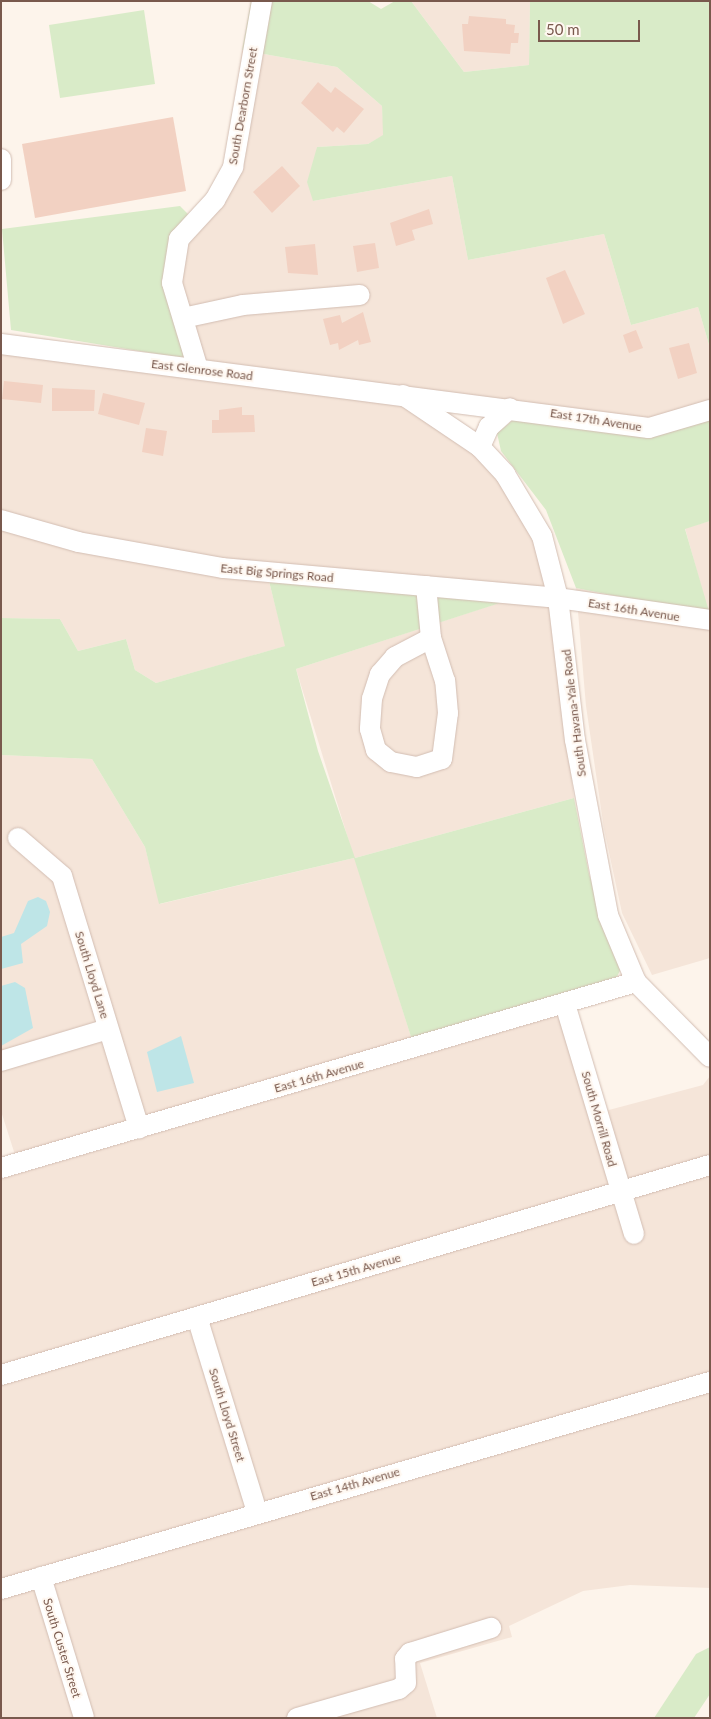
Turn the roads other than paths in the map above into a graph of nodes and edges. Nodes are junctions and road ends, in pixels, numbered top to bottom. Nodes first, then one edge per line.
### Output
1 (262, 1) edge
2 (1, 159) edge
3 (1, 180) edge
4 (360, 294) dead end
5 (183, 318) junction
6 (1, 344) edge
7 (198, 369) junction
8 (403, 396) junction
9 (510, 408) junction
10 (710, 410) edge
11 (480, 447) junction
12 (1, 520) edge
13 (426, 586) junction
14 (558, 598) junction
15 (710, 620) edge
16 (432, 638) junction
17 (18, 838) dead end
18 (636, 982) junction
19 (565, 1004) junction
20 (108, 1029) junction
21 (710, 1057) edge
22 (1, 1061) edge
23 (139, 1128) junction
24 (710, 1165) edge
25 (1, 1168) edge
26 (621, 1192) junction
27 (634, 1234) dead end
28 (198, 1317) junction
29 (1, 1375) edge
30 (710, 1382) edge
31 (257, 1512) junction
32 (41, 1577) junction
33 (1, 1589) edge
34 (491, 1628) dead end
35 (310, 1716) edge
36 (84, 1718) edge

1 - 5 street, South Dearborn Street
2 - 3 street
4 - 5 street
5 - 7 street, South Dearborn Street
6 - 7 street, East Glenrose Road
7 - 8 street, East Glenrose Road
8 - 9 street, East 17th Avenue
8 - 11 street, South Havana-Yale Road
9 - 10 street, East 17th Avenue
9 - 11 street
11 - 14 street, South Havana-Yale Road
12 - 13 street, East Big Springs Road
13 - 14 street, East Big Springs Road
13 - 16 street
14 - 15 street, East 16th Avenue
14 - 18 street, South Havana-Yale Road
16 - 16 street
17 - 20 street, South Lloyd Lane
18 - 19 street, East 16th Avenue
18 - 21 street, South Havana-Yale Road
19 - 23 street, East 16th Avenue
19 - 26 street, South Morrill Road
20 - 22 street
20 - 23 street, South Lloyd Lane
23 - 25 street, East 16th Avenue
24 - 26 street, East 15th Avenue
26 - 27 street, South Morrill Road
26 - 28 street, East 15th Avenue
28 - 29 street, East 15th Avenue
28 - 31 street, South Lloyd Street
30 - 31 street, East 14th Avenue
31 - 32 street, East 14th Avenue
32 - 33 street, East 14th Avenue
32 - 36 street, South Custer Street
34 - 35 street

